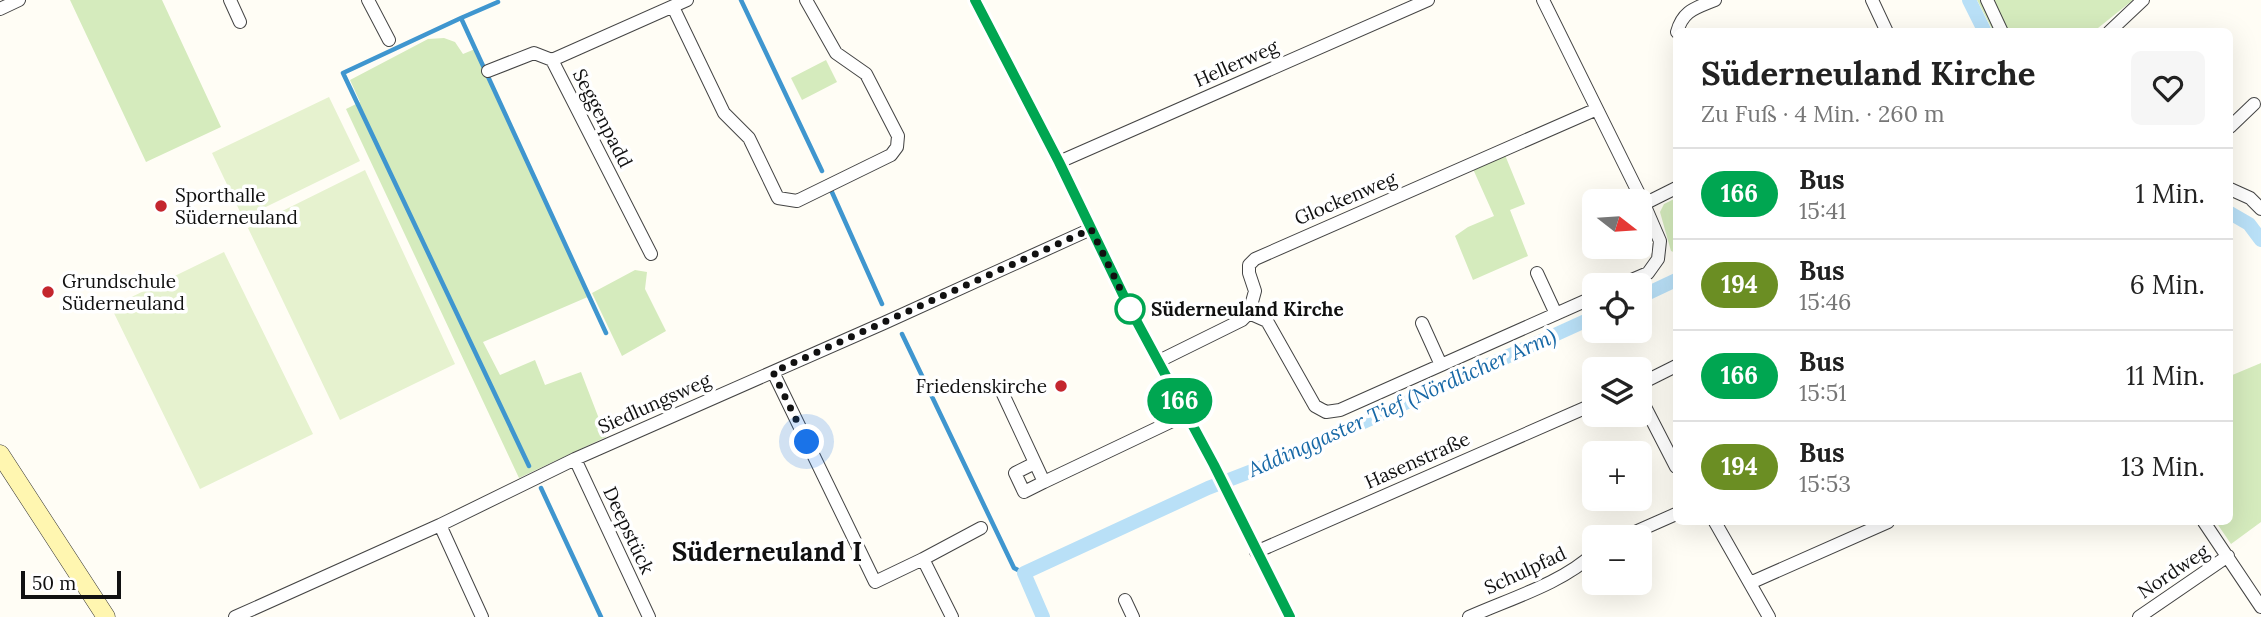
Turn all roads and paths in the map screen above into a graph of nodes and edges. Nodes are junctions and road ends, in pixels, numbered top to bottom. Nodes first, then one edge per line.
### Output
1 (19, 0) edge
2 (230, 0) edge
3 (368, 0) edge
4 (687, 0) edge
5 (806, 0) edge
6 (975, 0) edge
7 (1428, 0) edge
8 (1543, 0) edge
9 (1715, 0) edge
10 (1872, 0) edge
11 (1987, 0) edge
12 (2143, 0) edge
13 (673, 7) junction
14 (0, 9) edge
15 (240, 22) dead end
16 (1678, 28) edge
17 (1885, 28) edge
18 (2001, 28) edge
19 (2113, 28) edge
20 (389, 40) dead end
21 (552, 60) junction
22 (488, 71) dead end
23 (2254, 104) dead end
24 (1597, 109) junction
25 (2233, 124) edge
26 (1059, 162) junction
27 (1637, 189) edge
28 (1673, 190) edge
29 (2233, 190) edge
30 (1652, 200) edge
31 (2261, 209) edge
32 (1652, 222) edge
33 (1091, 229) junction
34 (651, 254) dead end
35 (1537, 273) dead end
36 (1648, 273) edge
37 (1582, 302) edge
38 (1249, 313) junction
39 (1556, 314) junction
40 (1422, 323) dead end
41 (1159, 361) junction
42 (1441, 365) junction
43 (1673, 368) edge
44 (773, 372) junction
45 (1652, 378) edge
46 (1002, 392) dead end
47 (1582, 409) edge
48 (1187, 414) junction
49 (1652, 420) edge
50 (0, 454) edge
51 (575, 459) junction
52 (1673, 461) edge
53 (1035, 463) junction
54 (1044, 482) junction
55 (1673, 515) edge
56 (440, 525) junction
57 (1651, 525) edge
58 (1717, 525) edge
59 (1881, 525) edge
60 (2206, 525) edge
61 (981, 528) dead end
62 (1256, 551) junction
63 (2228, 556) junction
64 (923, 559) junction
65 (1582, 564) edge
66 (1750, 583) junction
67 (1125, 600) dead end
68 (2261, 607) edge
69 (106, 617) edge
70 (235, 617) edge
71 (482, 617) edge
72 (649, 617) edge
73 (952, 617) edge
74 (1133, 617) edge
75 (1290, 617) edge
76 (1469, 617) edge
77 (1769, 617) edge
78 (2139, 617) edge

1 - 14 street
2 - 15 street
3 - 20 street
4 - 13 street
5 - 13 street
6 - 26 street
7 - 26 street, Hellerweg
8 - 24 street
9 - 16 street
10 - 17 street
11 - 18 street
12 - 19 street
13 - 21 street
21 - 22 street, Seggenpadd
21 - 34 street, Seggenpadd
23 - 25 street
24 - 27 street
24 - 38 street, Glockenweg
26 - 33 street
28 - 30 street
29 - 31 street
32 - 36 street
33 - 41 street
33 - 44 street, Siedlungsweg
35 - 39 street
37 - 39 street
38 - 41 street
38 - 42 street
39 - 42 street
40 - 42 street
41 - 48 street
43 - 45 street
44 - 51 street, Siedlungsweg
44 - 64 street
46 - 53 street
47 - 62 street, Hasenstraße
48 - 54 street
48 - 62 street
49 - 52 street
50 - 69 main road
51 - 56 street, Siedlungsweg
51 - 72 street, Deepstück
53 - 54 street
53 - 54 street
55 - 57 street
56 - 70 street, Siedlungsweg
56 - 71 street
58 - 66 street
59 - 66 street
60 - 63 street
61 - 64 street
62 - 75 street
63 - 68 street
63 - 78 street, Nordweg
64 - 73 street
65 - 76 street, Schulpfad
66 - 77 street
67 - 74 street

